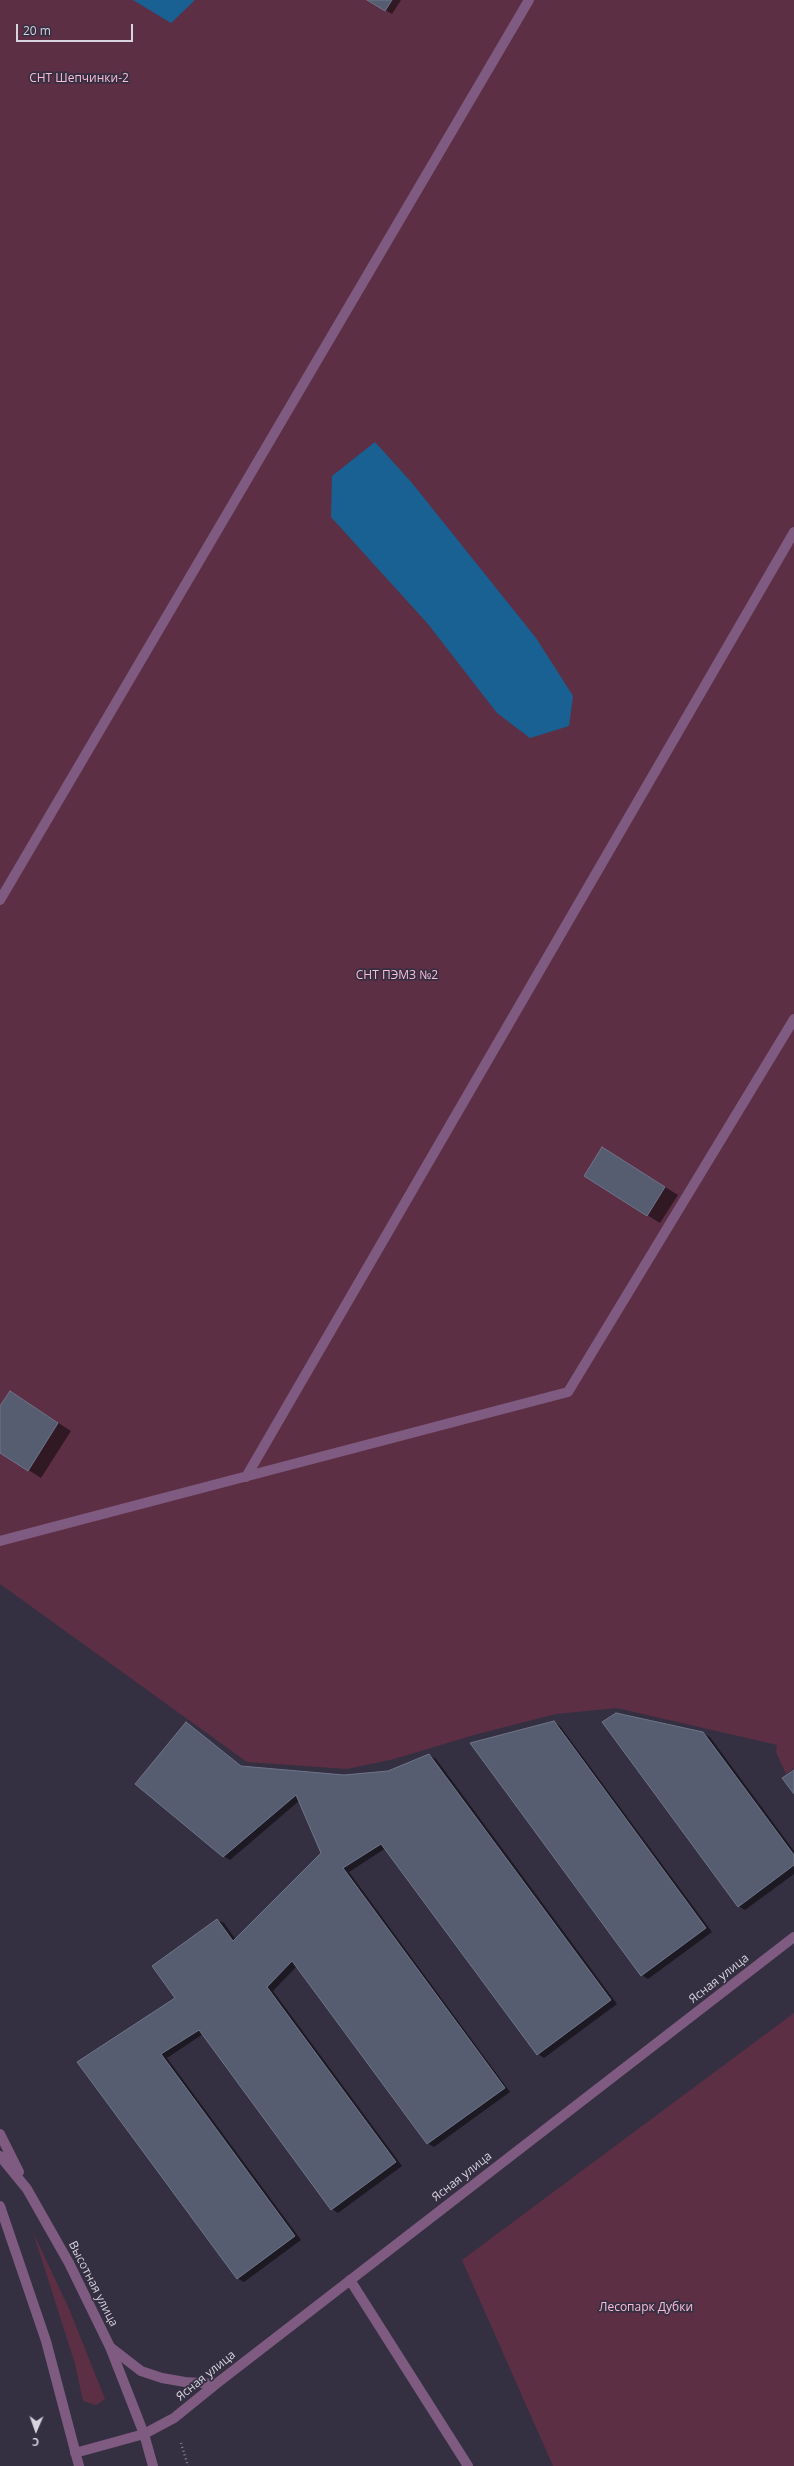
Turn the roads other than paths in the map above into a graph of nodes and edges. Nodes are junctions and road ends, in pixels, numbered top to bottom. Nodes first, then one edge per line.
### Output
1 (529, 0) edge
2 (794, 532) edge
3 (0, 900) edge
4 (794, 1019) edge
5 (246, 1477) junction
6 (0, 1541) edge
7 (794, 1937) edge
8 (0, 2134) edge
9 (0, 2156) edge
10 (27, 2188) junction
11 (0, 2206) edge
12 (350, 2280) junction
13 (110, 2347) junction
14 (216, 2384) junction
15 (144, 2434) junction
16 (75, 2453) junction
17 (78, 2466) edge
18 (153, 2466) edge
19 (468, 2466) edge

1 - 3 street
2 - 5 street
4 - 5 street
5 - 6 street
7 - 12 street, Ясная улица
8 - 10 street
9 - 10 street, Высотная улица
10 - 13 street, Высотная улица
11 - 16 street
12 - 14 street, Ясная улица
12 - 19 street
13 - 14 street
13 - 15 street, Высотная улица
14 - 15 street, Ясная улица
15 - 16 street
15 - 18 street, Высотная улица
16 - 17 street

